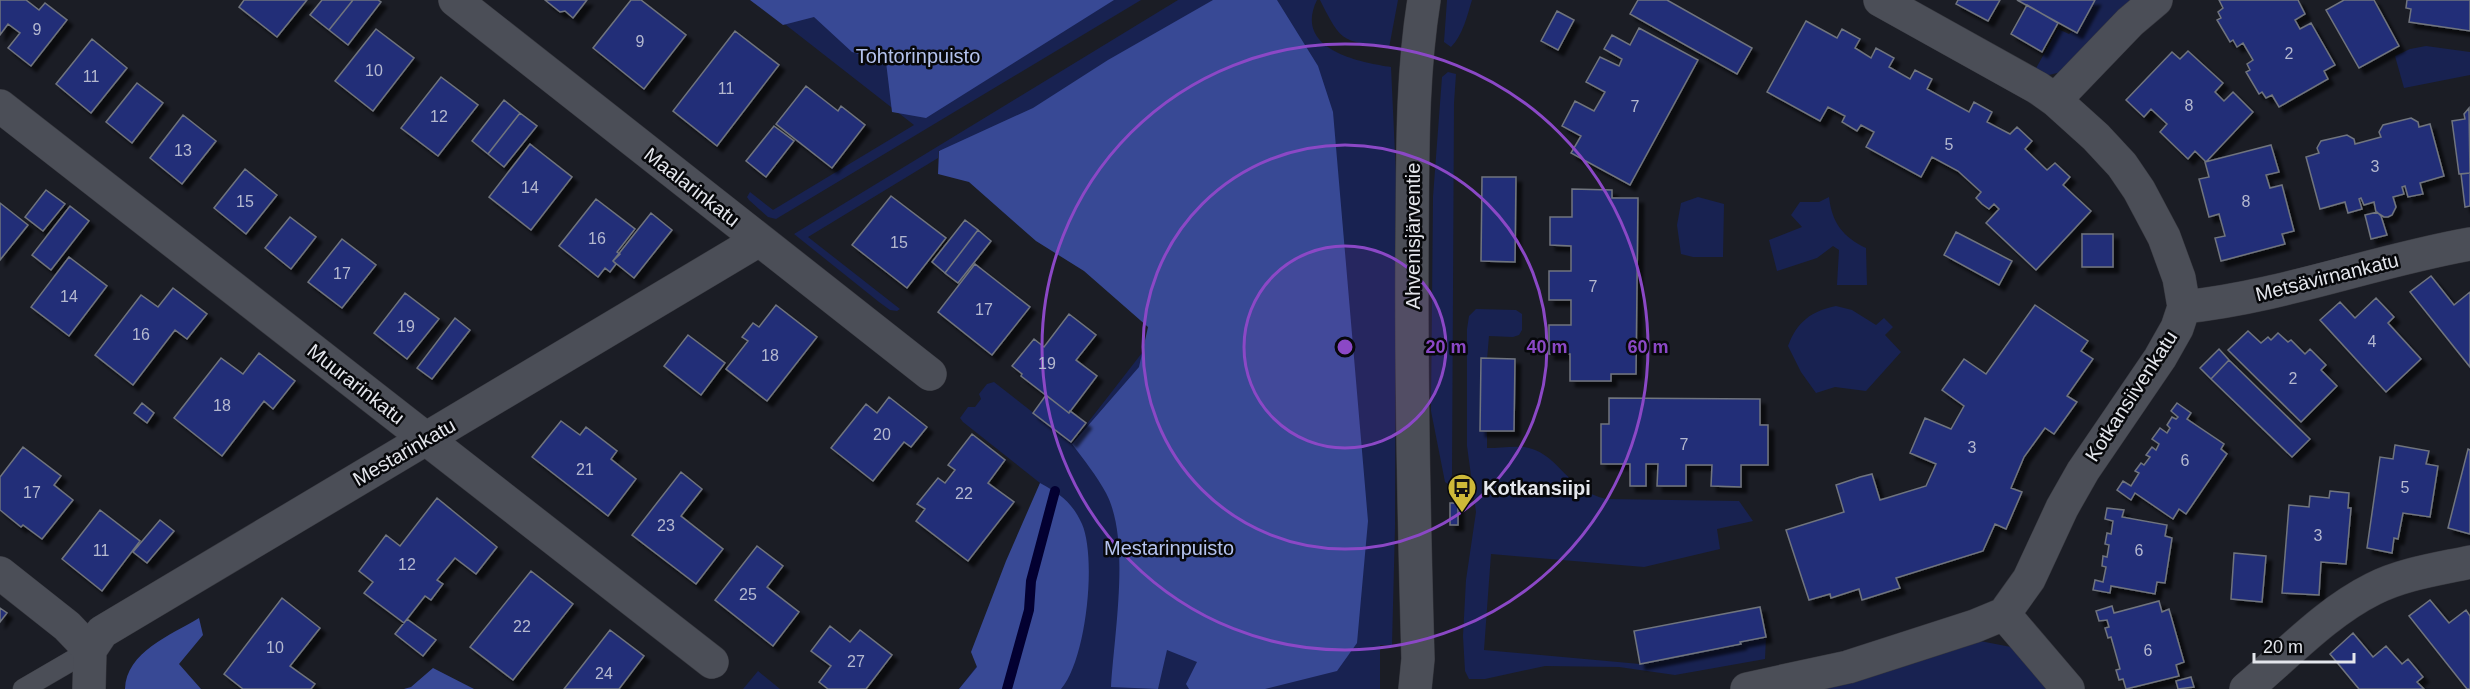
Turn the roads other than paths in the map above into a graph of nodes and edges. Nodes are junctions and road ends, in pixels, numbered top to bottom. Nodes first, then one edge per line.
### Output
1 (454, 0) edge
2 (1424, 0) edge
3 (1880, 0) edge
4 (2156, 0) edge
5 (2055, 100) junction
6 (0, 106) edge
7 (759, 240) junction
8 (2470, 244) edge
9 (2184, 307) junction
10 (930, 374) dead end
11 (427, 438) junction
12 (2470, 562) edge
13 (0, 573) edge
14 (2004, 614) junction
15 (90, 650) junction
16 (712, 662) dead end
17 (23, 689) edge
18 (89, 689) edge
19 (1415, 689) edge
20 (1748, 689) edge
21 (2068, 689) edge
22 (2246, 689) edge

1 - 7 street, Maalarinkatu
2 - 19 street, Ahvenisjärventie
3 - 5 street, Kotkansiivenkatu
4 - 5 street
5 - 9 street, Kotkansiivenkatu
6 - 11 street, Muurarinkatu
7 - 10 street, Maalarinkatu
7 - 11 street, Mestarinkatu
8 - 9 street, Metsävirnankatu
9 - 14 street, Kotkansiivenkatu
11 - 15 street, Mestarinkatu
11 - 16 street, Muurarinkatu
12 - 22 street
13 - 15 street
14 - 20 street
14 - 21 street
15 - 17 lane
15 - 18 street

